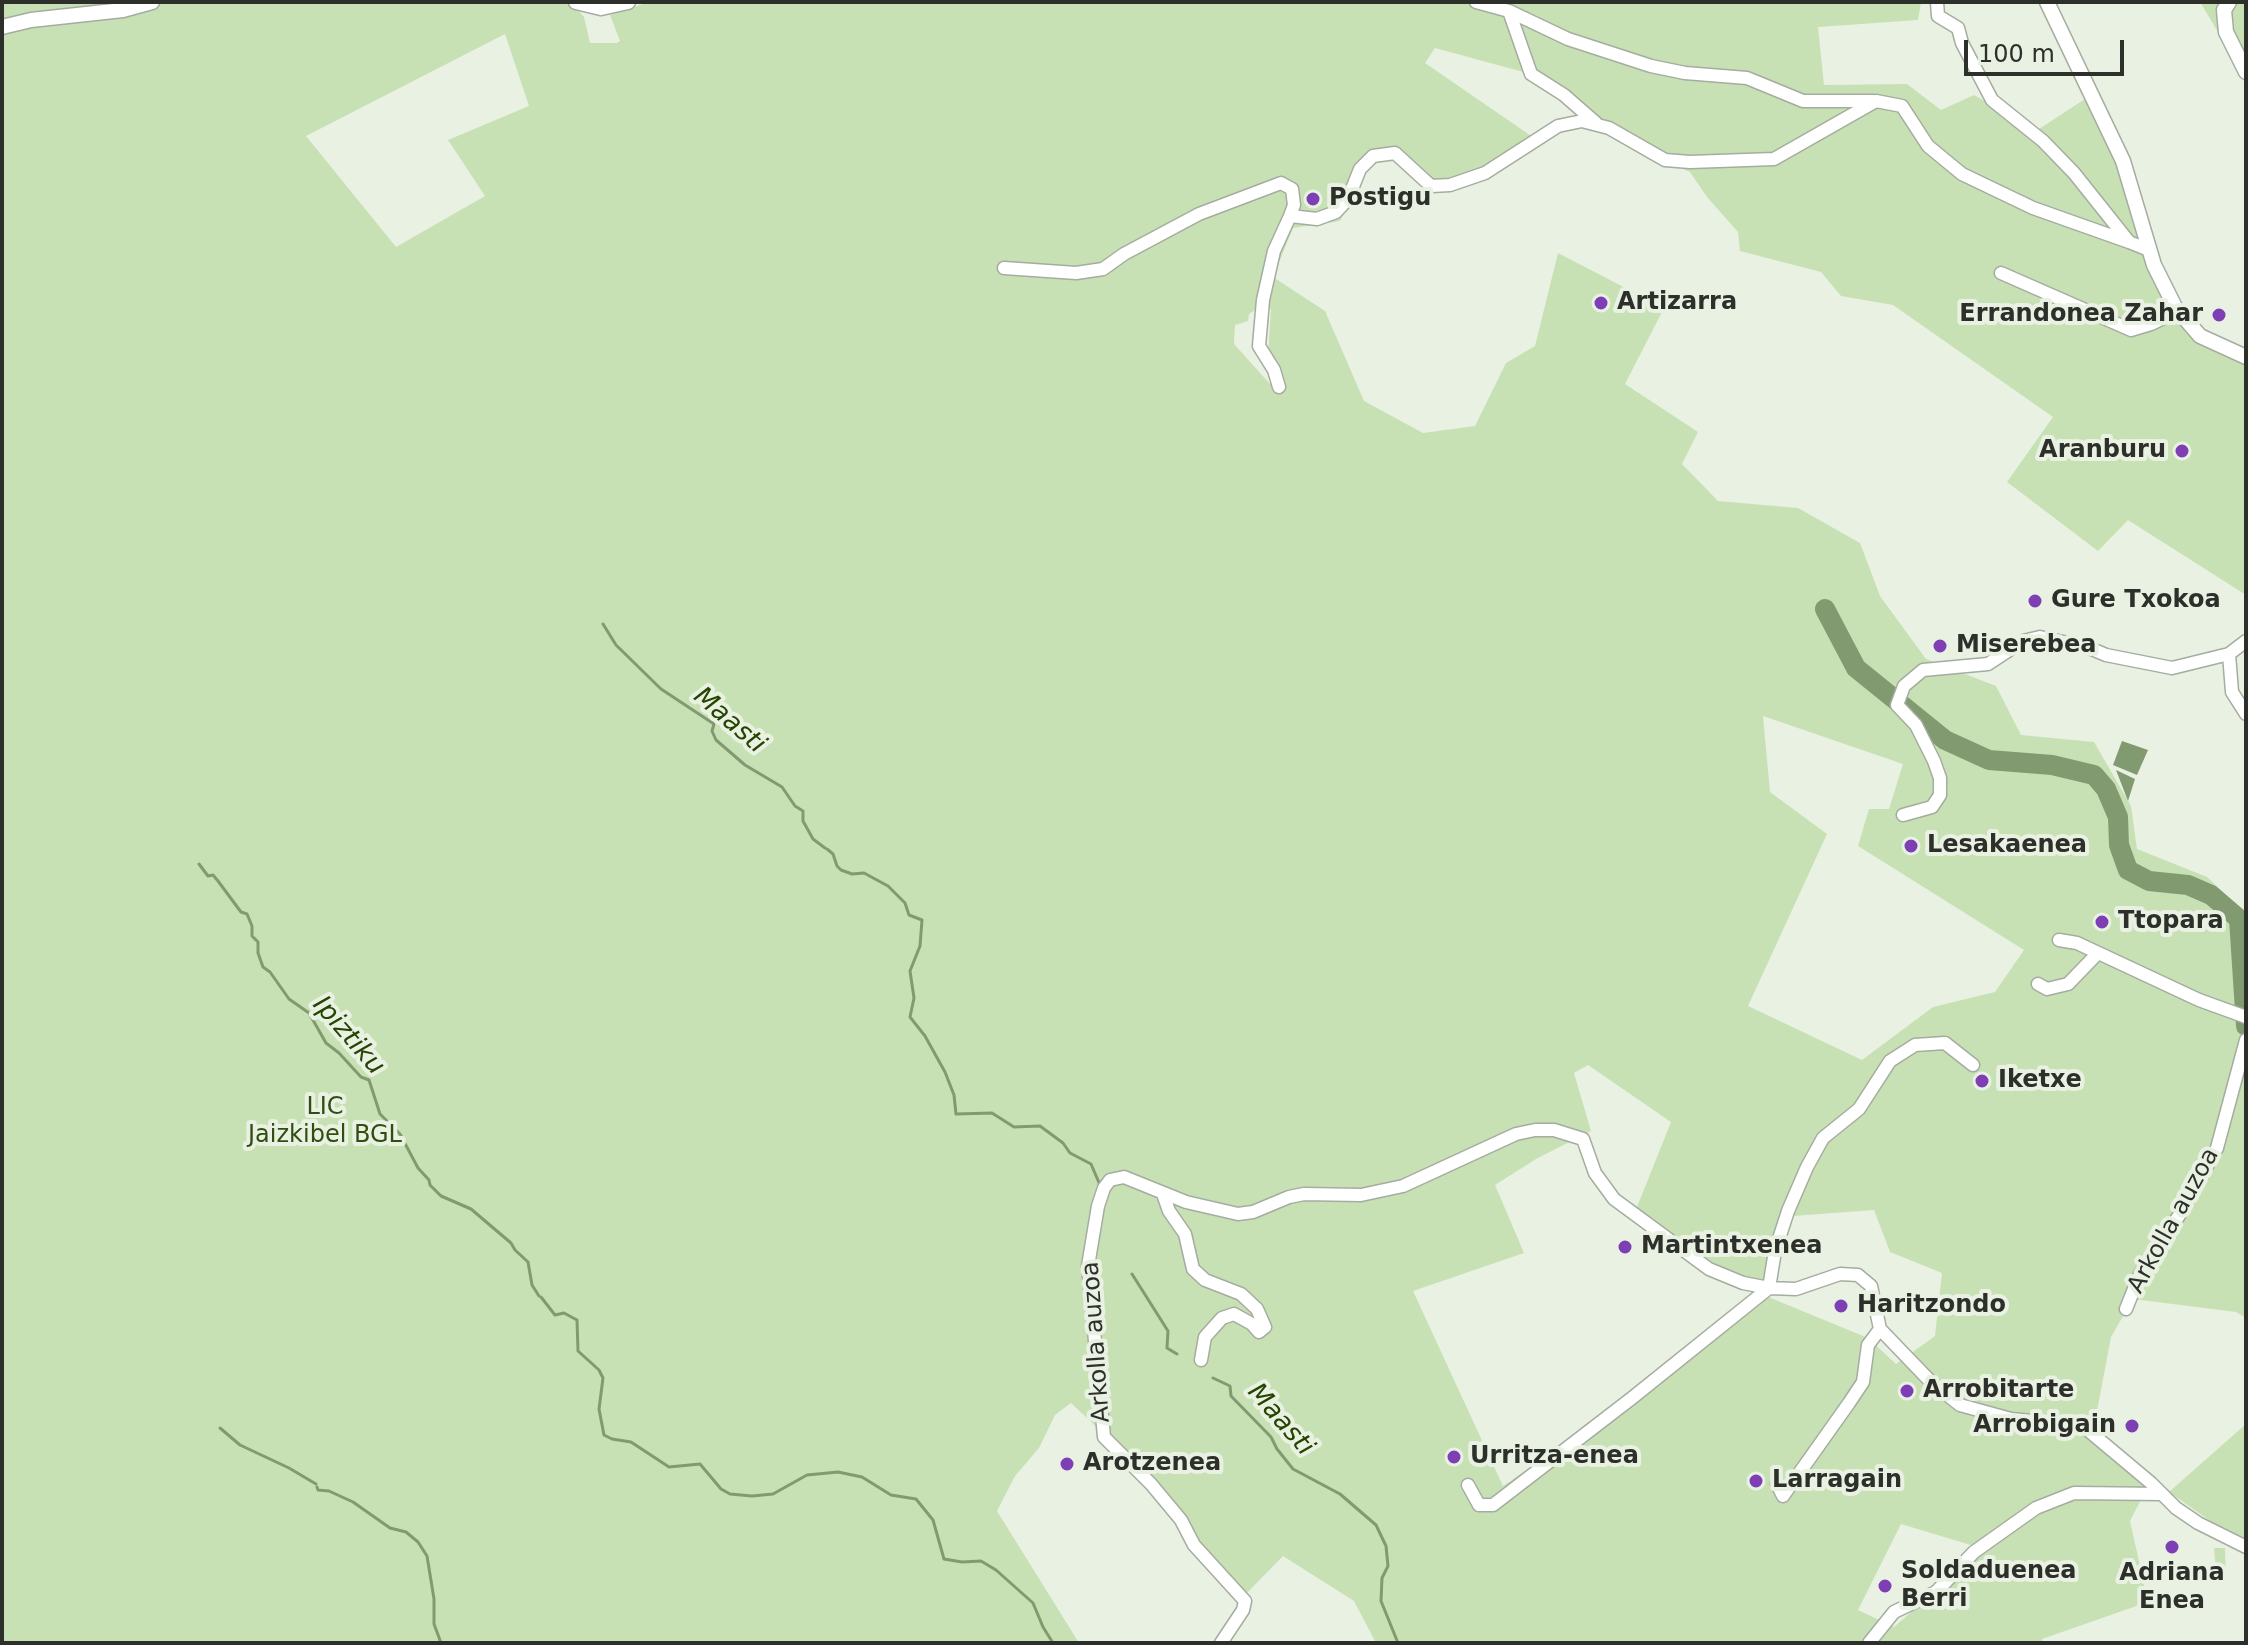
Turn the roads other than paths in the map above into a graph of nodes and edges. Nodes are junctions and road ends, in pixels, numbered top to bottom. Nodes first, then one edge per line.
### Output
1 (152, 2) edge
2 (628, 2) edge
3 (1476, 2) edge
4 (1937, 2) edge
5 (2047, 2) edge
6 (2229, 2) edge
7 (577, 3) edge
8 (1509, 11) junction
9 (2, 27) edge
10 (2246, 72) edge
11 (1876, 101) junction
12 (1599, 125) junction
13 (1290, 216) junction
14 (2129, 242) junction
15 (2149, 250) junction
16 (1004, 268) dead end
17 (2001, 273) dead end
18 (2178, 311) junction
19 (2246, 357) edge
20 (1279, 387) dead end
21 (2246, 641) edge
22 (2229, 654) junction
23 (2246, 714) edge
24 (1903, 815) dead end
25 (2059, 940) dead end
26 (2098, 953) junction
27 (2038, 984) dead end
28 (2242, 1015) edge
29 (2246, 1040) edge
30 (1973, 1065) dead end
31 (1163, 1194) junction
32 (1769, 1288) junction
33 (2126, 1309) dead end
34 (1880, 1329) junction
35 (1201, 1360) dead end
36 (1777, 1484) dead end
37 (1468, 1485) dead end
38 (2162, 1494) junction
39 (2246, 1547) edge
40 (1221, 1643) edge
41 (1869, 1643) edge

1 - 9 street
2 - 7 street
3 - 8 street
4 - 14 street
5 - 15 street
6 - 10 street
8 - 11 street
8 - 12 street
11 - 12 street
11 - 14 street
12 - 13 street
13 - 16 street
13 - 20 street
14 - 15 street
15 - 18 street
17 - 18 street
18 - 19 street
21 - 22 street
22 - 23 street
22 - 24 street
25 - 26 street
26 - 27 street
26 - 28 street
29 - 33 street, Arkolla auzoa
30 - 32 street
31 - 32 street, Arkolla auzoa
31 - 35 street
31 - 40 street, Arkolla auzoa
32 - 34 street, Arkolla auzoa
32 - 37 street
34 - 36 street
34 - 38 street
38 - 39 street
38 - 41 street

